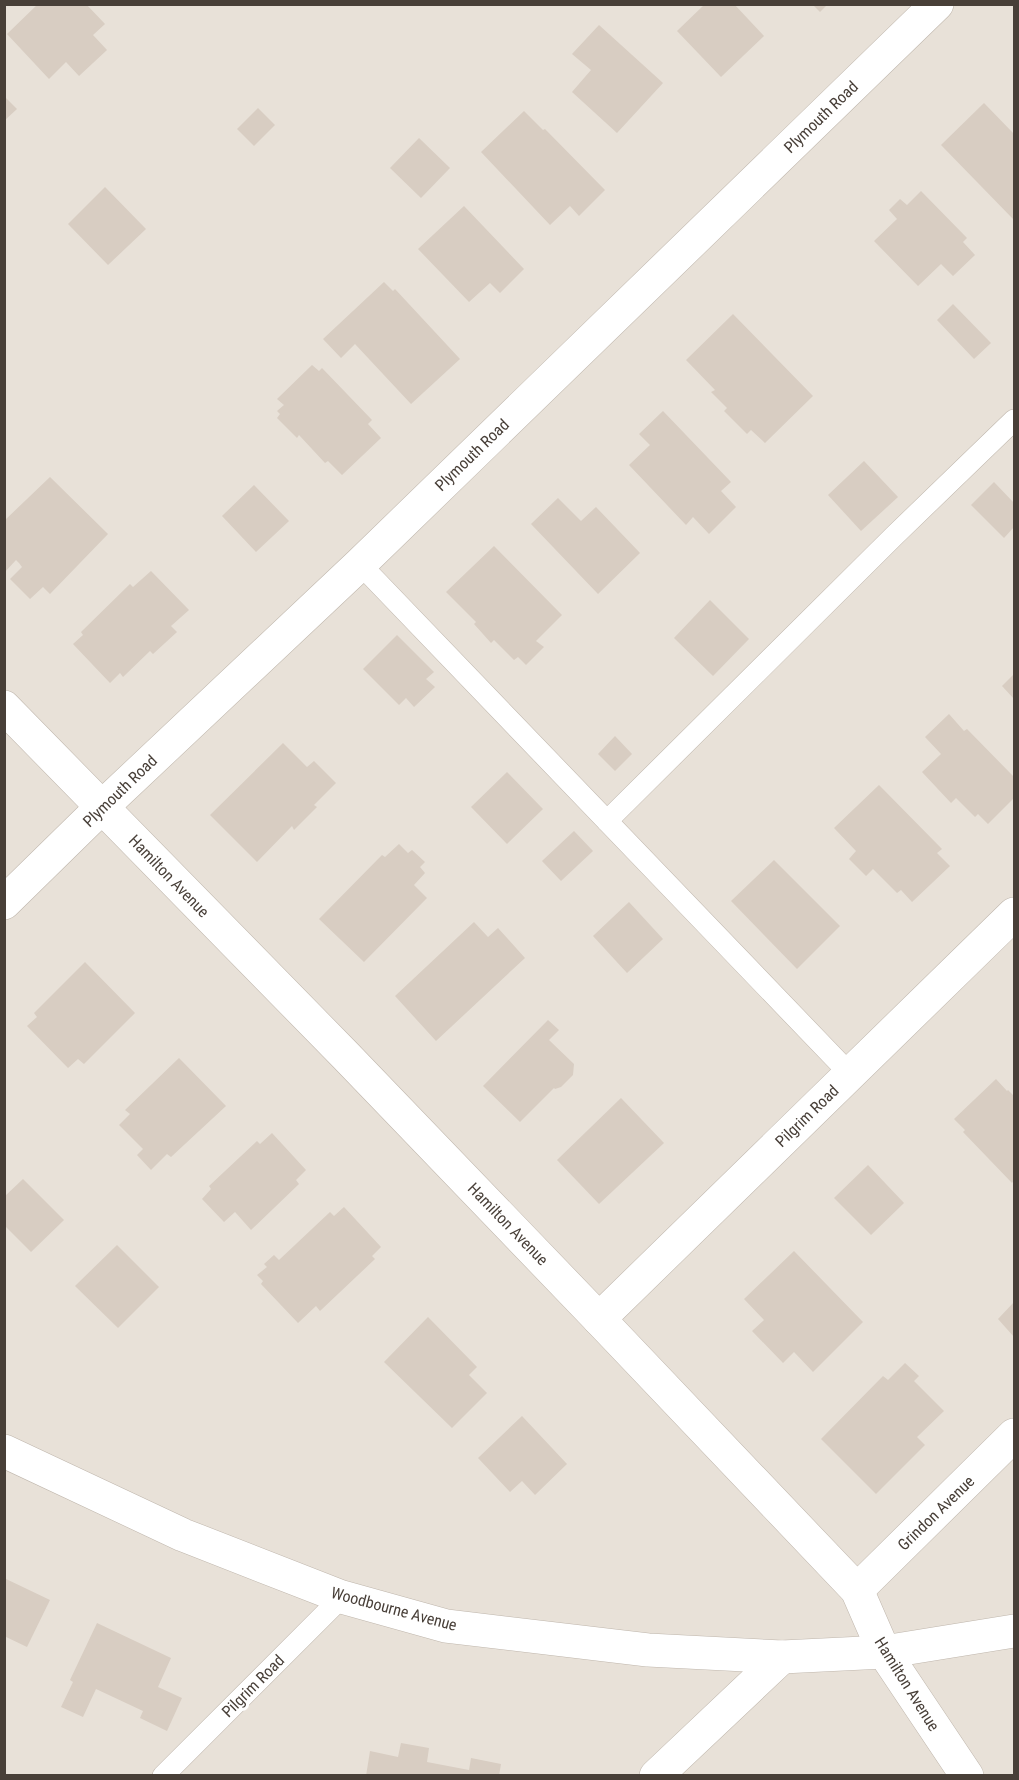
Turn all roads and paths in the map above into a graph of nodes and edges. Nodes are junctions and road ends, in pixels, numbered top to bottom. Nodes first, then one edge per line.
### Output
1 (937, 4) edge
2 (1014, 420) edge
3 (360, 564) junction
4 (4, 707) edge
5 (102, 807) junction
6 (607, 820) junction
7 (4, 903) edge
8 (1014, 914) edge
9 (850, 1074) junction
10 (599, 1319) junction
11 (1014, 1435) edge
12 (4, 1451) edge
13 (856, 1590) junction
14 (342, 1598) junction
15 (1014, 1631) edge
16 (884, 1652) junction
17 (782, 1657) junction
18 (163, 1776) edge
19 (656, 1776) edge
20 (968, 1776) edge

1 - 3 street, Plymouth Road
2 - 6 lane
3 - 5 street, Plymouth Road
3 - 6 lane
4 - 5 street, Hamilton Avenue
5 - 7 street, Plymouth Road
5 - 10 street, Hamilton Avenue
6 - 9 lane
8 - 9 street, Pilgrim Road
9 - 10 street, Pilgrim Road
10 - 13 street, Hamilton Avenue
11 - 13 street, Grindon Avenue
12 - 14 street, Woodbourne Avenue
13 - 16 street, Hamilton Avenue
14 - 17 street, Woodbourne Avenue
14 - 18 lane, Pilgrim Road
15 - 16 street, Woodbourne Avenue
16 - 17 street, Woodbourne Avenue
16 - 20 street, Hamilton Avenue
17 - 19 street

